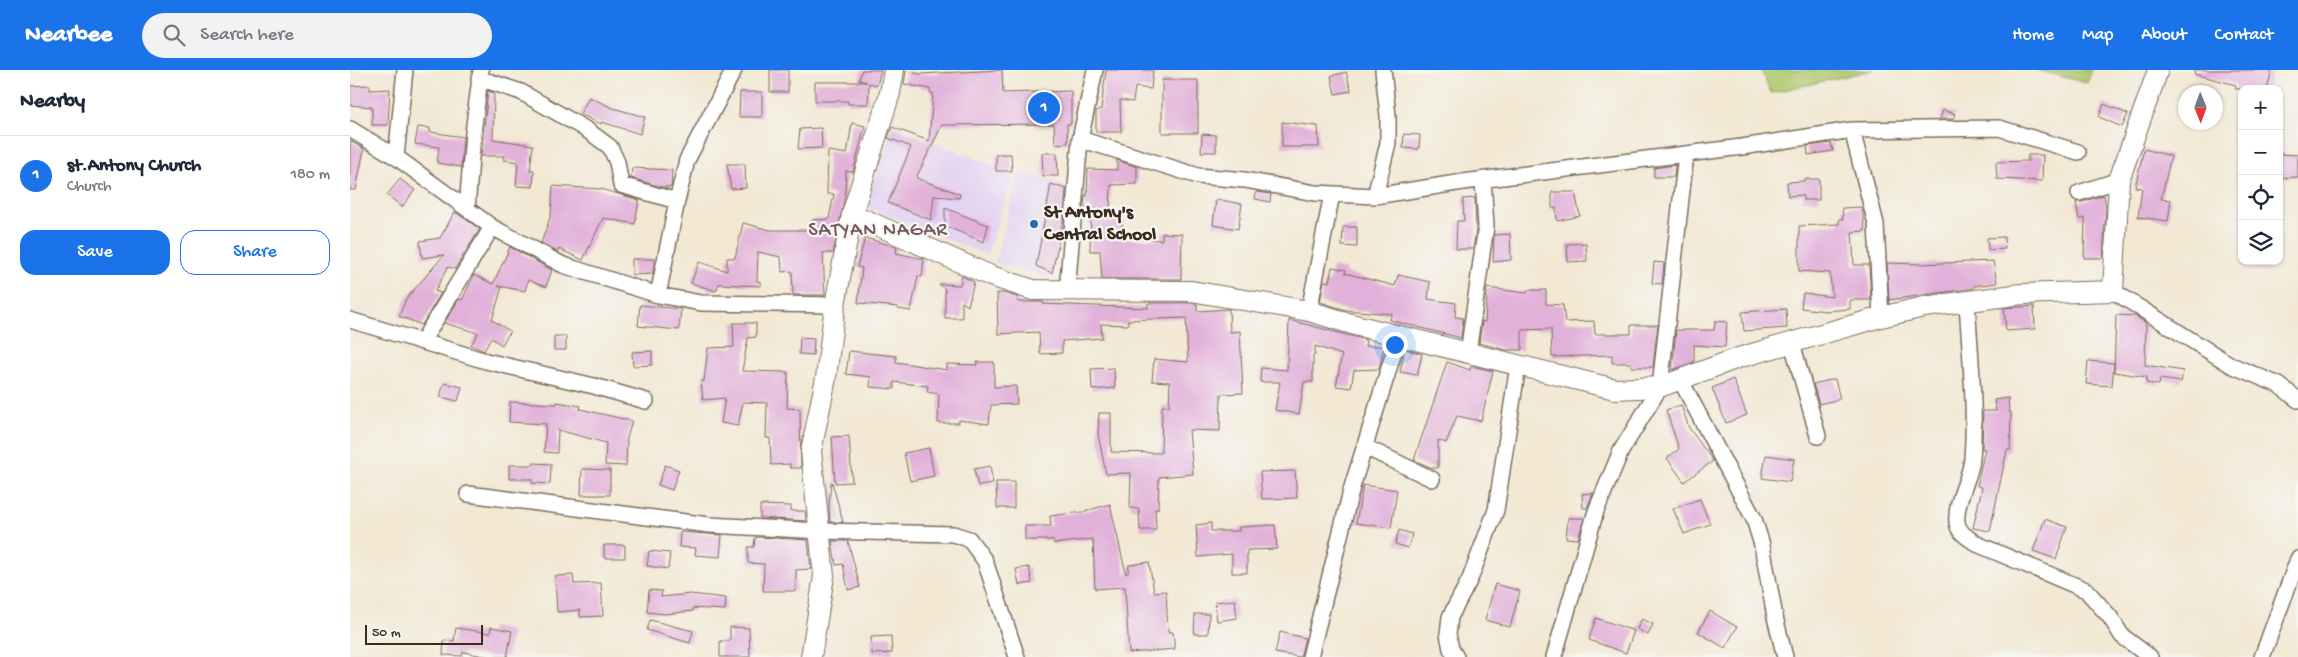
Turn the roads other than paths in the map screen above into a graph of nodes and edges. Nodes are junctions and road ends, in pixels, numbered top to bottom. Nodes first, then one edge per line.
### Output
1 (405, 70) edge
2 (734, 70) edge
3 (894, 70) edge
4 (1095, 70) edge
5 (1383, 70) edge
6 (2158, 70) edge
7 (480, 74) edge
8 (350, 129) edge
9 (1852, 130) junction
10 (1080, 140) junction
11 (2078, 152) dead end
12 (1686, 154) junction
13 (396, 157) junction
14 (1483, 180) junction
15 (2119, 180) junction
16 (1332, 194) junction
17 (2079, 194) dead end
18 (1374, 196) junction
19 (676, 201) junction
20 (467, 209) junction
21 (852, 214) junction
22 (492, 227) junction
23 (1067, 291) junction
24 (2113, 291) junction
25 (658, 294) junction
26 (1967, 302) junction
27 (835, 305) junction
28 (1308, 311) junction
29 (1881, 317) junction
30 (350, 320) edge
31 (1399, 336) junction
32 (422, 342) junction
33 (1792, 342) junction
34 (1468, 353) junction
35 (1518, 365) junction
36 (1680, 379) junction
37 (1660, 387) junction
38 (646, 400) dead end
39 (2298, 400) edge
40 (1818, 436) dead end
41 (1365, 447) junction
42 (1432, 479) dead end
43 (468, 494) dead end
44 (821, 532) junction
45 (2298, 559) edge
46 (811, 657) edge
47 (1016, 657) edge
48 (1310, 657) edge
49 (1456, 657) edge
50 (1554, 657) edge
51 (1785, 657) edge
52 (2150, 657) edge
53 (2262, 657) edge

1 - 13 street
2 - 19 street
3 - 21 street
4 - 10 street
5 - 18 street
6 - 15 street
7 - 19 street
7 - 20 street
8 - 13 street
9 - 11 street
9 - 12 street
9 - 29 street
10 - 16 street
10 - 23 street
12 - 14 street
12 - 37 street
13 - 20 street
14 - 18 street
14 - 34 street
15 - 17 street
15 - 24 street
16 - 18 street
16 - 28 street
19 - 25 street
20 - 22 street
21 - 23 street
21 - 27 street
22 - 25 street
22 - 32 street
23 - 28 street
24 - 26 street
24 - 39 street
25 - 27 street
26 - 29 street
26 - 52 street
27 - 44 street
28 - 31 street
29 - 33 street
30 - 32 street
31 - 34 street
31 - 41 street
32 - 38 street
33 - 36 street
33 - 40 street
34 - 35 street
35 - 37 street
35 - 49 street
36 - 37 street
36 - 51 street
37 - 50 street
41 - 42 street
41 - 48 street
43 - 44 street
44 - 46 street
44 - 47 street
45 - 53 street

